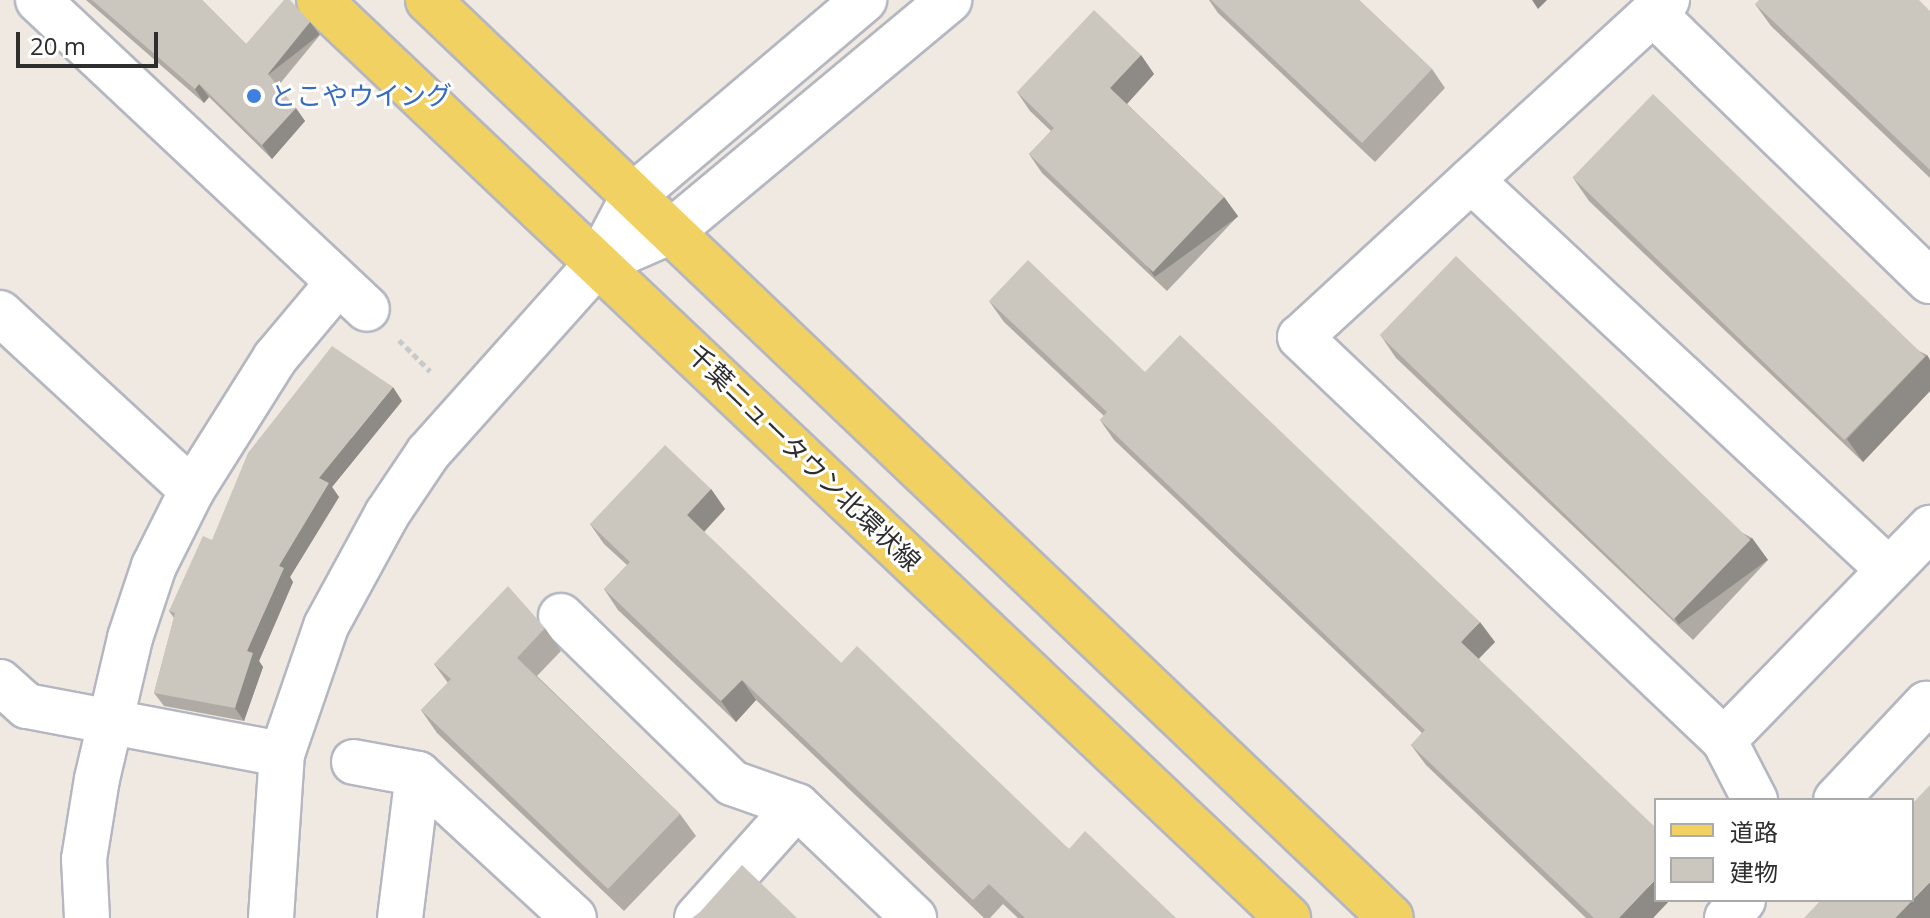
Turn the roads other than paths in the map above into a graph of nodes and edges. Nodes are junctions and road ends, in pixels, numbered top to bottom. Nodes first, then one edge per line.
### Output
1 (38, 0) edge
2 (319, 0) edge
3 (428, 0) edge
4 (864, 0) edge
5 (949, 0) edge
6 (1660, 6) edge
7 (1471, 180) junction
8 (634, 195) junction
9 (672, 231) junction
10 (598, 263) junction
11 (1930, 281) edge
12 (0, 313) edge
13 (192, 490) junction
14 (1930, 528) edge
15 (1889, 570) junction
16 (561, 616) dead end
17 (0, 682) edge
18 (1926, 704) dead end
19 (109, 718) junction
20 (1724, 740) junction
21 (282, 754) junction
22 (354, 762) dead end
23 (418, 774) junction
24 (1754, 798) edge
25 (1838, 798) edge
26 (797, 806) junction
27 (1741, 902) edge
28 (87, 918) edge
29 (271, 918) edge
30 (400, 918) edge
31 (574, 918) edge
32 (697, 918) edge
33 (914, 918) edge
34 (1288, 918) edge
35 (1391, 918) edge
36 (1727, 918) edge

1 - 13 street
2 - 10 main road, 千葉ニュータウン北環状線
3 - 8 main road
4 - 8 street
5 - 9 street
6 - 7 street
6 - 11 street
7 - 15 street
7 - 20 street
8 - 9 main road
8 - 10 street
9 - 10 street
9 - 35 main road
10 - 21 street
10 - 34 main road, 千葉ニュータウン北環状線
12 - 13 street
13 - 19 street
14 - 15 street
15 - 20 street
16 - 26 street
17 - 19 street
18 - 25 street
19 - 21 street
19 - 28 street
20 - 24 street
21 - 29 street
22 - 23 street
23 - 30 street
23 - 31 street
26 - 32 street
26 - 33 street
27 - 36 street

